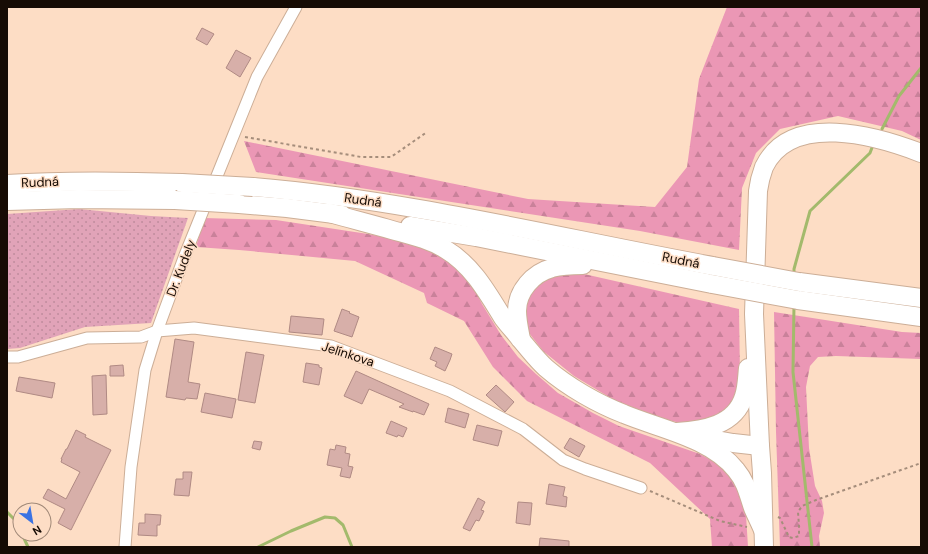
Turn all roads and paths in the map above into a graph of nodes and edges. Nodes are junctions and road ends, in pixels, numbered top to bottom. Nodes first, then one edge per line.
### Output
1 (296, 7) edge
2 (427, 132) dead end
3 (234, 135) junction
4 (921, 153) edge
5 (7, 184) edge
6 (7, 201) edge
7 (330, 213) junction
8 (605, 263) junction
9 (799, 291) junction
10 (921, 298) edge
11 (754, 314) junction
12 (921, 317) edge
13 (157, 331) junction
14 (521, 339) junction
15 (7, 357) edge
16 (676, 432) junction
17 (760, 446) junction
18 (921, 463) edge
19 (641, 488) joint
20 (764, 531) edge
21 (125, 547) edge

1 - 3 street, Dr. Kudely
2 - 3 path
3 - 13 street, Dr. Kudely
4 - 11 highway
5 - 9 highway, Rudná, bridge
6 - 7 highway, Rudná, bridge
7 - 8 highway, Rudná
7 - 14 highway
8 - 9 highway, Rudná, bridge
8 - 14 highway
9 - 10 highway
9 - 12 highway
11 - 16 highway
11 - 17 highway
13 - 15 street, Jelínkova
13 - 19 street, Jelínkova
13 - 21 street, Dr. Kudely
14 - 16 highway
16 - 17 highway
16 - 20 highway
17 - 20 highway
18 - 20 path
19 - 20 path

